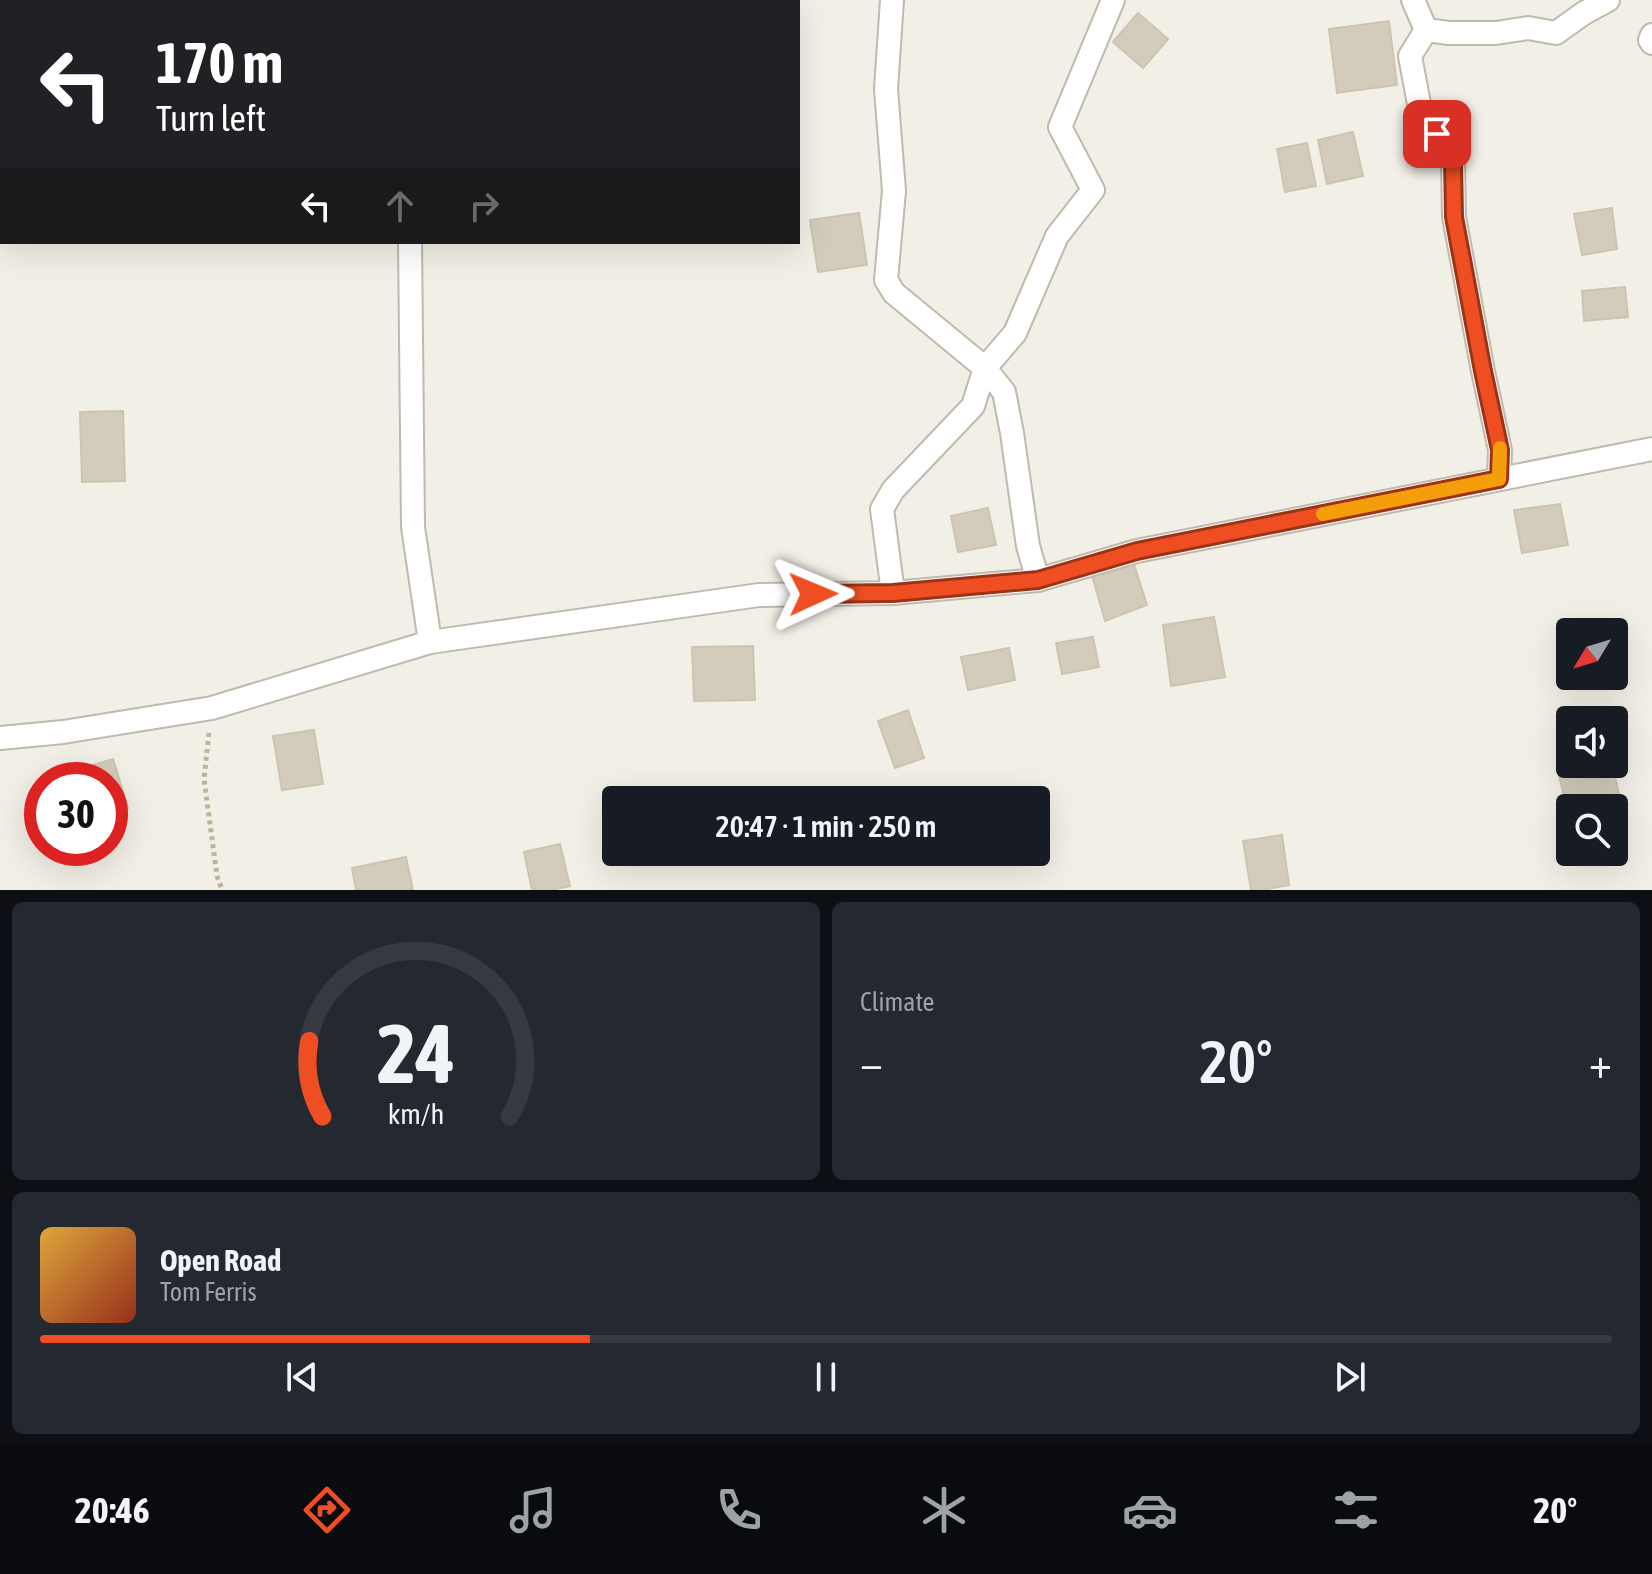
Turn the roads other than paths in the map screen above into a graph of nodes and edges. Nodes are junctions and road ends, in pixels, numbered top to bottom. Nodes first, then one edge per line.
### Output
1 (892, 0) edge
2 (1113, 0) edge
3 (1413, 0) edge
4 (1608, 0) edge
5 (1426, 30) junction
6 (1652, 35) edge
7 (1652, 43) edge
8 (410, 244) edge
9 (985, 368) junction
10 (1652, 449) edge
11 (1499, 479) junction
12 (1038, 580) junction
13 (893, 593) junction
14 (430, 642) junction
15 (0, 738) edge

1 - 9 street
2 - 9 street
3 - 5 street
4 - 5 street
5 - 11 street
6 - 7 street
8 - 14 street
9 - 12 street
9 - 13 street
10 - 11 street
11 - 12 street
12 - 13 street
13 - 14 street
14 - 15 street

